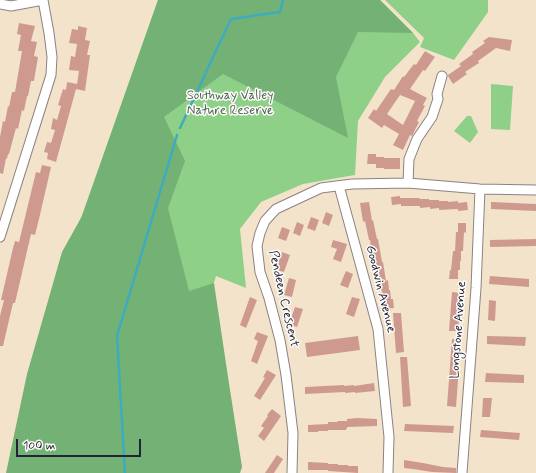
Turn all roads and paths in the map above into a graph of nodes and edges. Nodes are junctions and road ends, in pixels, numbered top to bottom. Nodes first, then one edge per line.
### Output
1 (43, 0) edge
2 (0, 4) edge
3 (442, 76) dead end
4 (408, 183) junction
5 (339, 186) junction
6 (480, 189) junction
7 (536, 190) edge
8 (0, 237) edge
9 (292, 473) edge
10 (388, 473) edge
11 (462, 473) edge

1 - 2 street
1 - 8 street
3 - 4 street
4 - 5 street, Pendeen Crescent
4 - 6 street, Pendeen Crescent
5 - 9 street, Pendeen Crescent
5 - 10 street, Goodwin Avenue
6 - 7 street, Pendeen Crescent
6 - 11 street, Longstone Avenue

